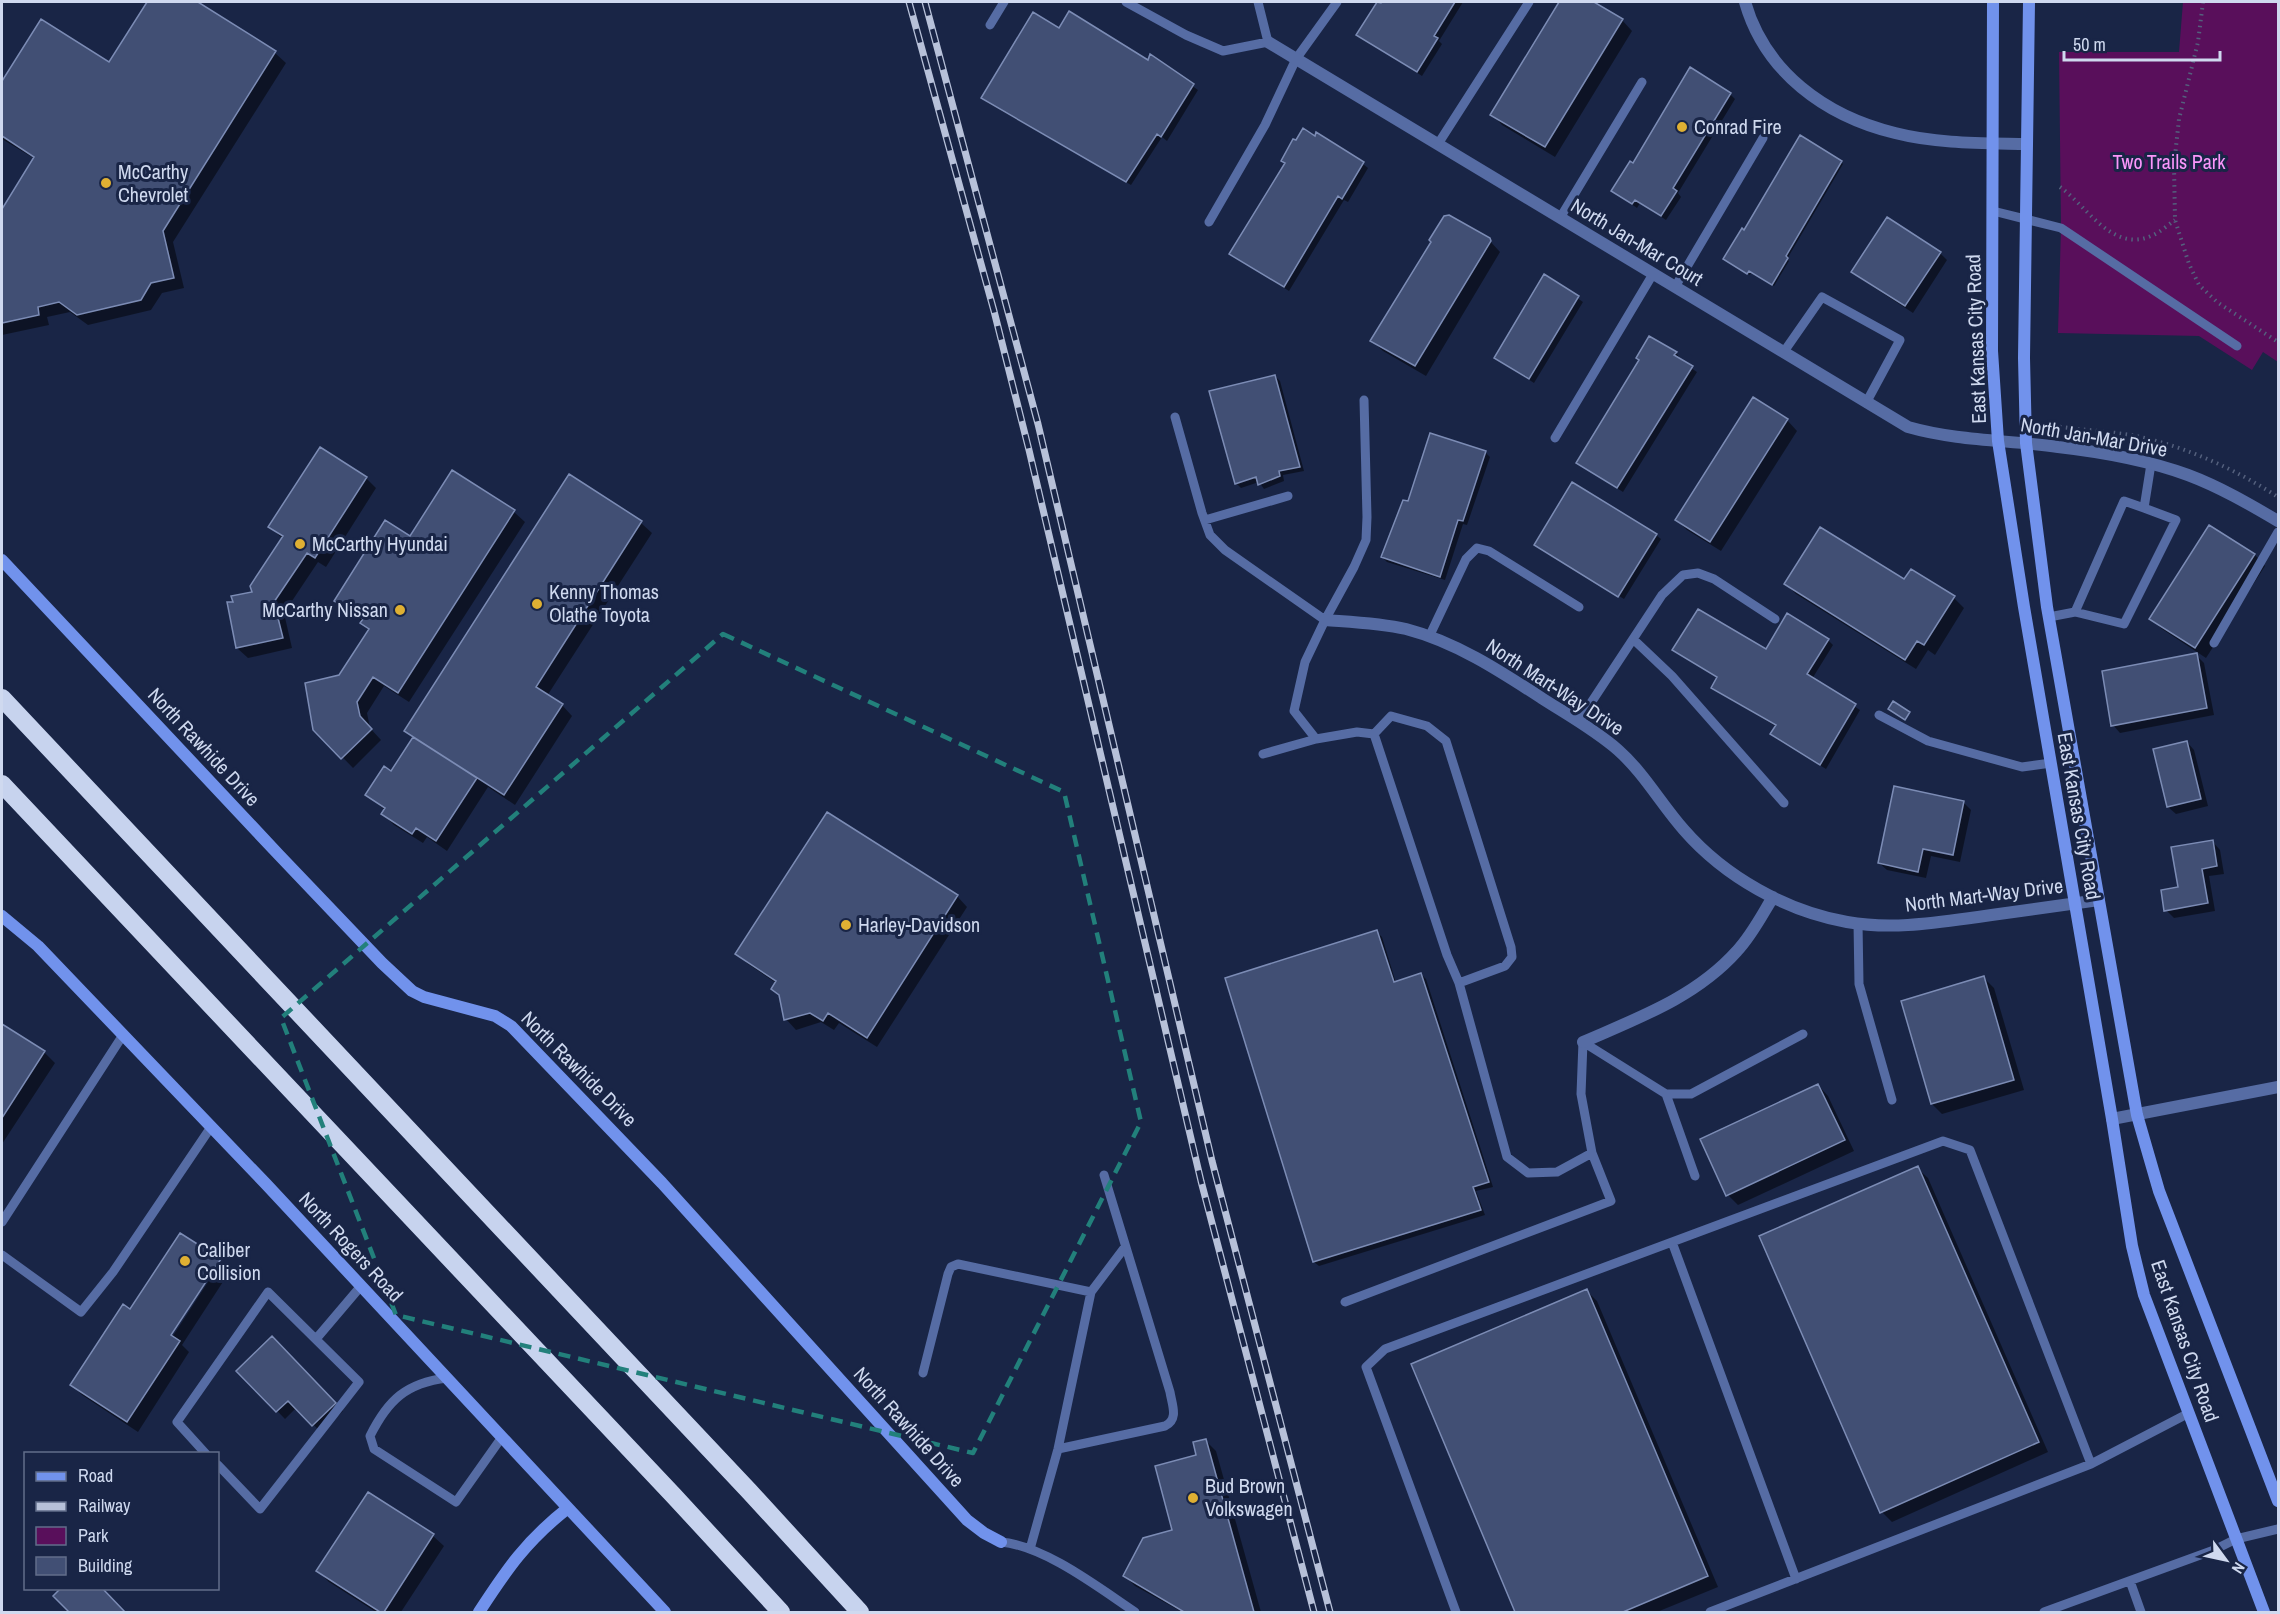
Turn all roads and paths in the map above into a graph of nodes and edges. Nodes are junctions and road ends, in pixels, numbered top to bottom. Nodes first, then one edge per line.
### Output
1 (1004, 2) edge
2 (1126, 2) edge
3 (1258, 2) edge
4 (1337, 2) edge
5 (1529, 2) edge
6 (1745, 2) edge
7 (1993, 2) edge
8 (2029, 2) edge
9 (2203, 2) edge
10 (990, 25) dead end
11 (1268, 42) junction
12 (1296, 59) junction
13 (1642, 82) dead end
14 (1763, 138) dead end
15 (1993, 143) junction
16 (1438, 144) junction
17 (2027, 144) junction
18 (2060, 187) dead end
19 (1993, 211) junction
20 (1560, 218) junction
21 (2026, 220) junction
22 (2175, 220) junction
23 (1209, 222) dead end
24 (1653, 274) junction
25 (1675, 287) junction
26 (2278, 342) edge
27 (2237, 346) dead end
28 (1783, 353) junction
29 (1364, 400) dead end
30 (1866, 403) junction
31 (1175, 417) dead end
32 (1556, 438) dead end
33 (1998, 441) junction
34 (2026, 443) junction
35 (2151, 464) junction
36 (1288, 496) dead end
37 (2144, 508) junction
38 (1204, 520) junction
39 (2278, 521) edge
40 (2278, 532) edge
41 (2, 560) edge
42 (1579, 607) dead end
43 (2075, 612) junction
44 (2049, 617) junction
45 (1775, 619) dead end
46 (1325, 620) junction
47 (1429, 637) junction
48 (1633, 639) junction
49 (2214, 643) dead end
50 (2, 698) edge
51 (1879, 715) dead end
52 (1579, 721) junction
53 (1374, 734) junction
54 (1316, 739) junction
55 (1263, 754) dead end
56 (2051, 763) junction
57 (2, 784) edge
58 (1784, 803) dead end
59 (1773, 897) junction
60 (2099, 900) junction
61 (2075, 903) junction
62 (2, 916) edge
63 (1858, 923) junction
64 (1459, 983) junction
65 (1803, 1034) dead end
66 (123, 1035) junction
67 (1583, 1042) junction
68 (2278, 1087) edge
69 (1666, 1094) junction
70 (1892, 1100) dead end
71 (2137, 1115) junction
72 (2112, 1119) junction
73 (211, 1127) junction
74 (1592, 1154) junction
75 (1104, 1175) dead end
76 (1695, 1176) dead end
77 (2, 1222) edge
78 (1672, 1242) junction
79 (1125, 1247) junction
80 (2, 1254) edge
81 (361, 1286) junction
82 (1091, 1292) junction
83 (1345, 1302) dead end
84 (316, 1339) junction
85 (923, 1373) dead end
86 (447, 1378) junction
87 (2189, 1413) junction
88 (502, 1437) junction
89 (1058, 1449) junction
90 (204, 1452) edge
91 (2091, 1464) junction
92 (219, 1466) edge
93 (2278, 1501) edge
94 (568, 1508) junction
95 (2278, 1529) edge
96 (2236, 1539) junction
97 (1001, 1542) joint
98 (1030, 1549) junction
99 (1796, 1579) junction
100 (2130, 1581) junction
101 (479, 1612) edge
102 (665, 1612) edge
103 (781, 1612) edge
104 (860, 1612) edge
105 (1135, 1612) edge
106 (1456, 1612) edge
107 (1710, 1612) edge
108 (2044, 1612) edge
109 (2140, 1612) edge
110 (2264, 1612) edge

1 - 10 lane
2 - 11 lane
3 - 11 lane
4 - 12 lane
5 - 16 lane
6 - 15 street
7 - 15 main road, East Kansas City Road
8 - 17 main road, East Kansas City Road
9 - 22 path
11 - 12 street, North Jan-Mar Court
12 - 16 street, North Jan-Mar Court
12 - 23 lane
13 - 20 lane
14 - 25 lane
15 - 17 street
15 - 19 main road, East Kansas City Road
16 - 20 street, North Jan-Mar Court
17 - 21 main road, East Kansas City Road
18 - 22 path
19 - 21 lane
19 - 33 main road, East Kansas City Road
20 - 24 street, North Jan-Mar Court
21 - 27 lane
21 - 34 main road, East Kansas City Road
22 - 26 path
24 - 25 street, North Jan-Mar Court
24 - 32 lane
25 - 28 street, North Jan-Mar Court
28 - 30 street, North Jan-Mar Court
28 - 30 lane
29 - 46 lane
30 - 33 street, North Jan-Mar Court
31 - 38 lane
33 - 34 street, North Jan-Mar Drive
33 - 56 main road, East Kansas City Road
34 - 35 street, North Jan-Mar Drive
34 - 44 main road, East Kansas City Road
35 - 37 lane
35 - 39 street, North Jan-Mar Drive
36 - 38 lane
37 - 43 lane
37 - 43 lane
38 - 46 lane
40 - 49 lane
41 - 97 main road, North Rawhide Drive
42 - 47 lane
43 - 44 lane
44 - 60 main road, East Kansas City Road
45 - 48 lane
46 - 47 street, North Mart-Way Drive
46 - 54 lane
47 - 52 street, North Mart-Way Drive
48 - 52 lane
48 - 58 lane
50 - 104 highway
51 - 56 lane
52 - 59 street, North Mart-Way Drive
53 - 54 lane
53 - 64 lane
53 - 64 lane
54 - 55 lane
56 - 61 main road, East Kansas City Road
57 - 103 highway
59 - 63 street, North Mart-Way Drive
59 - 67 street
60 - 61 street, North Mart-Way Drive
60 - 71 main road, East Kansas City Road
61 - 63 street, North Mart-Way Drive
61 - 72 main road, East Kansas City Road
62 - 66 main road, North Rogers Road
63 - 70 lane
64 - 74 lane
65 - 69 lane
66 - 73 main road, North Rogers Road
66 - 77 lane
67 - 69 lane
67 - 74 lane
68 - 71 street
69 - 76 lane
71 - 72 street
71 - 93 main road, East Kansas City Road
72 - 87 main road, East Kansas City Road
73 - 80 lane
73 - 81 main road, North Rogers Road
74 - 83 lane
75 - 79 lane
78 - 91 lane
78 - 99 lane
78 - 106 lane
79 - 82 lane
79 - 89 lane
81 - 84 lane
81 - 86 main road, North Rogers Road
82 - 85 lane
82 - 89 lane
84 - 90 lane
84 - 92 lane
86 - 88 main road, North Rogers Road
86 - 88 lane
87 - 91 lane
87 - 96 main road, East Kansas City Road
88 - 94 main road, North Rogers Road
89 - 98 lane
91 - 99 lane
94 - 101 main road
94 - 102 main road, North Rogers Road
95 - 96 lane
96 - 100 lane
96 - 110 main road, East Kansas City Road
97 - 98 lane
98 - 105 lane
99 - 107 lane
100 - 108 lane
100 - 109 lane

